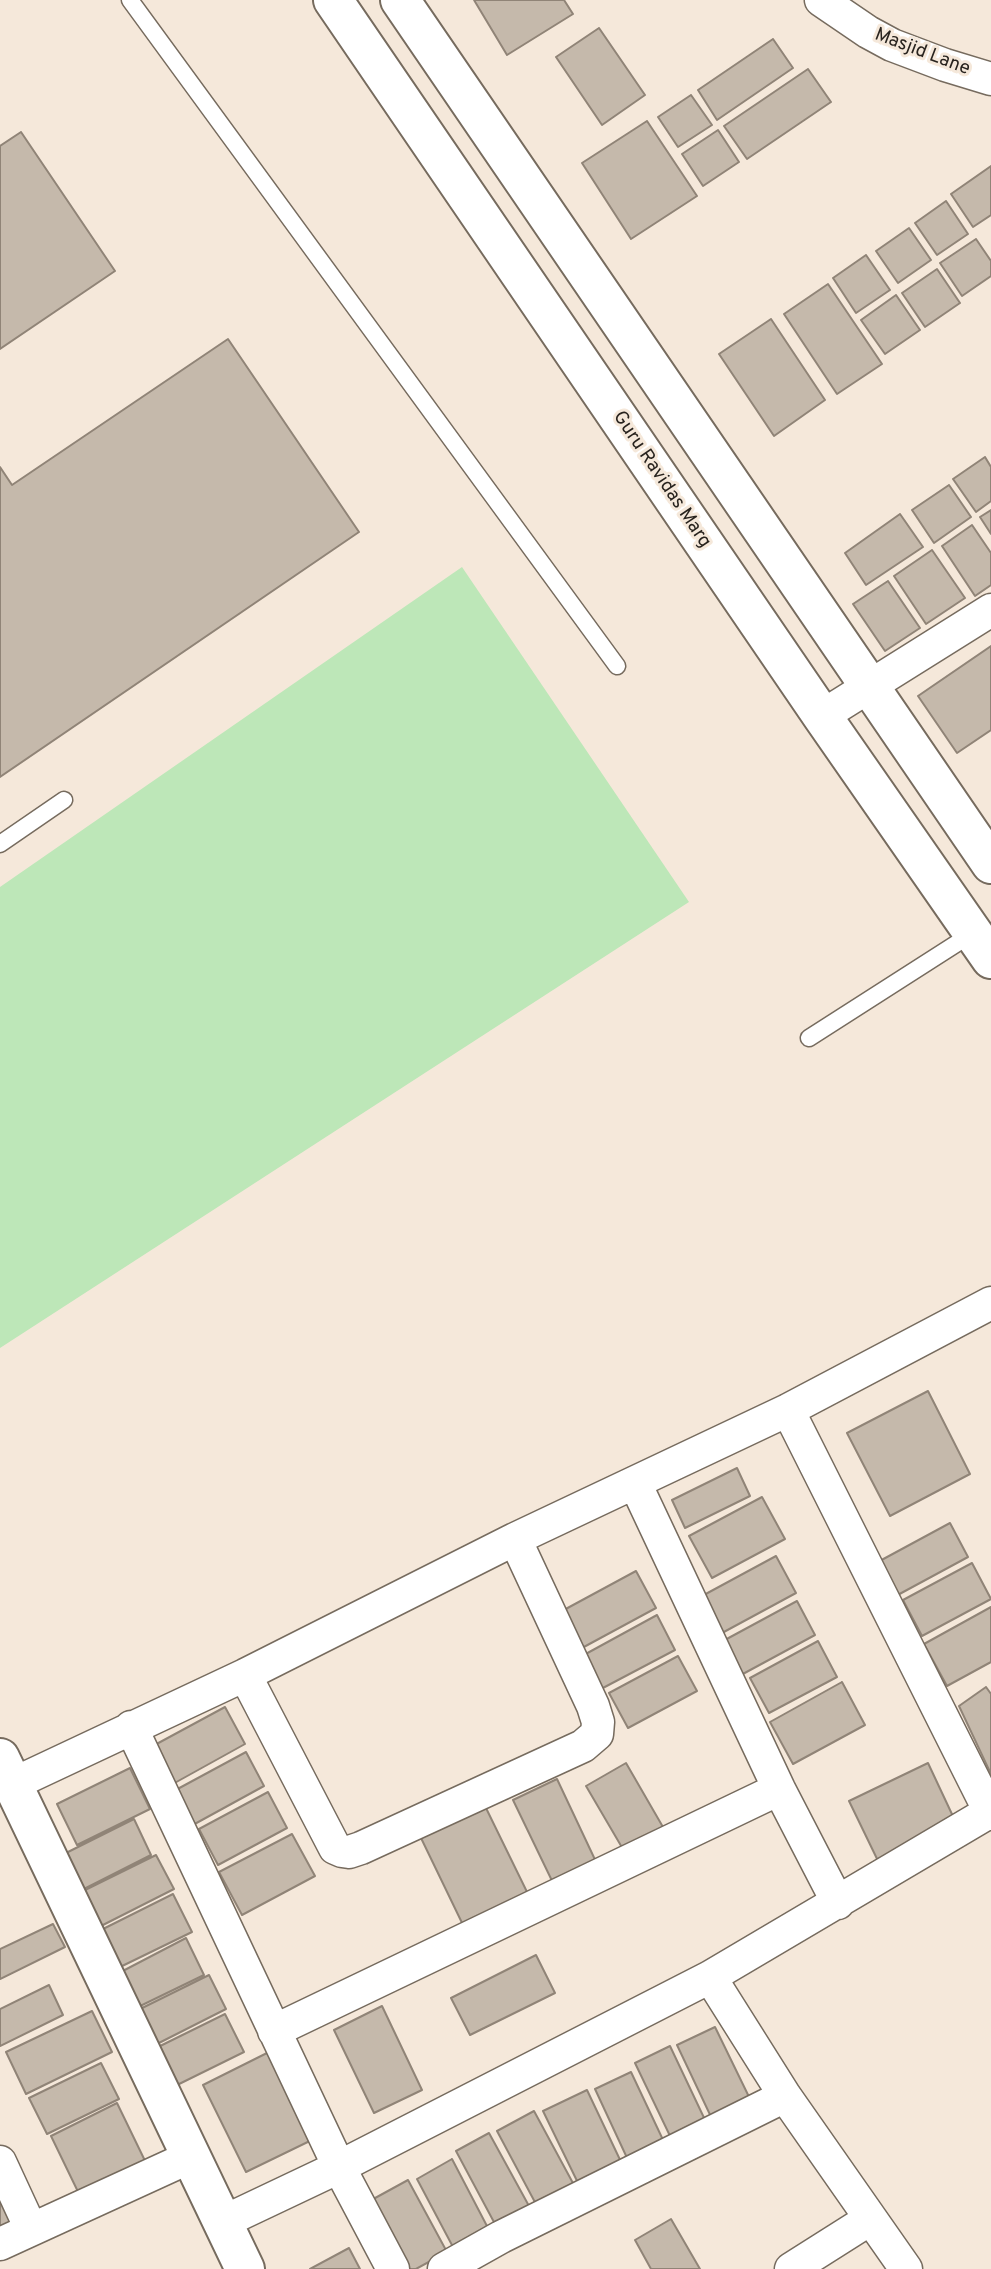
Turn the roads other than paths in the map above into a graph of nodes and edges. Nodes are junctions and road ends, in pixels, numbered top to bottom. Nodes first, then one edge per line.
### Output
1 (130, 0) edge
2 (333, 0) edge
3 (400, 0) edge
4 (821, 0) edge
5 (991, 79) edge
6 (991, 96) edge
7 (991, 610) edge
8 (617, 666) dead end
9 (869, 686) junction
10 (822, 716) junction
11 (64, 800) dead end
12 (0, 844) edge
13 (991, 864) edge
14 (982, 946) edge
15 (809, 1038) dead end
16 (991, 1303) edge
17 (788, 1410) junction
18 (635, 1483) junction
19 (515, 1539) junction
20 (245, 1675) junction
21 (131, 1727) junction
22 (7, 1771) edge
23 (779, 1789) junction
24 (991, 1812) edge
25 (838, 1903) junction
26 (710, 1977) junction
27 (274, 2031) junction
28 (785, 2096) junction
29 (190, 2157) junction
30 (0, 2162) edge
31 (339, 2167) junction
32 (870, 2219) junction
33 (223, 2222) junction
34 (31, 2229) junction
35 (0, 2244) edge
36 (245, 2269) edge
37 (393, 2269) edge
38 (444, 2269) edge
39 (792, 2269) edge
40 (906, 2269) edge

1 - 8 lane
2 - 10 main road, Guru Ravidas Marg
3 - 9 main road
4 - 5 street, Masjid Lane
5 - 6 street
7 - 9 street
9 - 10 street
9 - 13 main road
10 - 14 main road, Guru Ravidas Marg
11 - 12 lane
14 - 15 lane
16 - 17 street
17 - 18 street
17 - 24 street
18 - 19 street
18 - 23 street
19 - 20 street
19 - 20 street
20 - 21 street
21 - 22 street
21 - 27 street
22 - 29 main road
23 - 25 street
23 - 27 street
24 - 25 street
25 - 26 street
26 - 28 street
26 - 31 street
27 - 31 street
28 - 32 street
28 - 38 street
29 - 33 main road
29 - 34 street
30 - 34 street
31 - 33 street
31 - 37 street
32 - 39 street
32 - 40 street
33 - 36 main road
34 - 35 street

